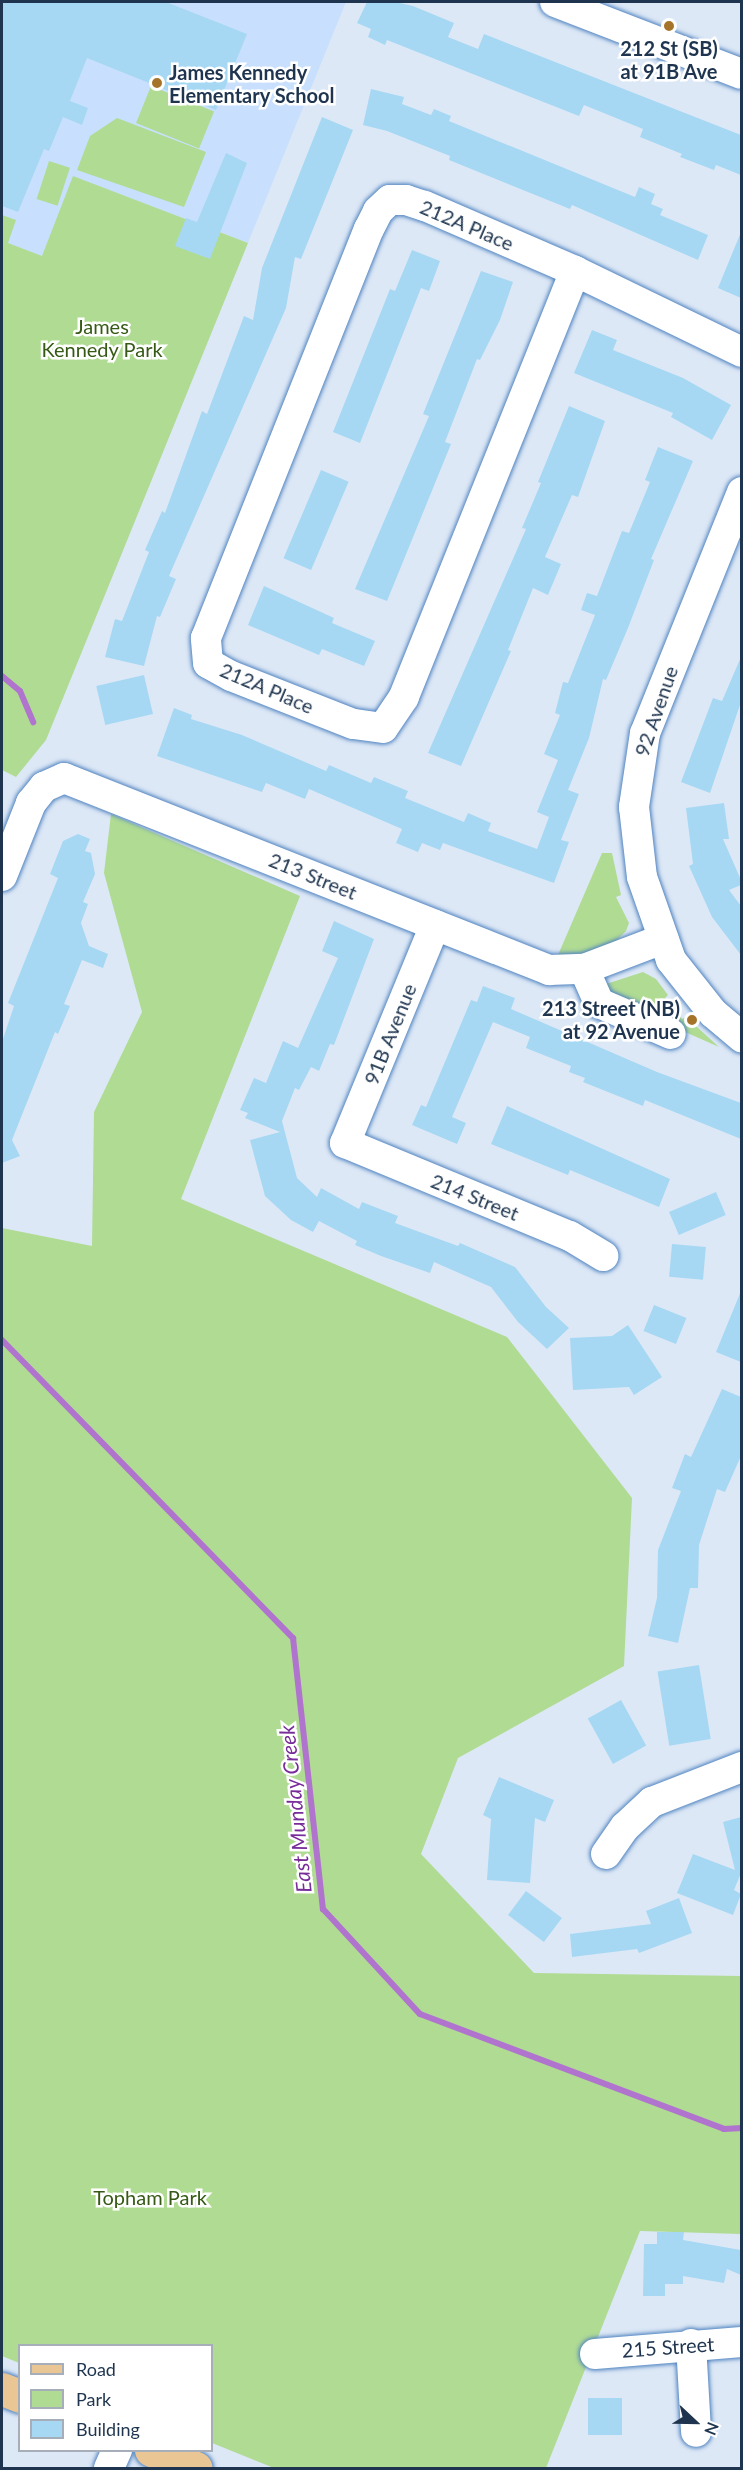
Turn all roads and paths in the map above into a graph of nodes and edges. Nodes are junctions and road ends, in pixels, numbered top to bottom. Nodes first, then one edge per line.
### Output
1 (555, 2) edge
2 (738, 65) edge
3 (575, 271) junction
4 (741, 352) edge
5 (741, 492) edge
6 (2, 876) edge
7 (435, 925) junction
8 (663, 939) junction
9 (584, 969) junction
10 (671, 1034) dead end
11 (741, 1037) edge
12 (345, 1143) joint
13 (603, 1256) dead end
14 (741, 1767) edge
15 (606, 1854) dead end
16 (741, 2342) edge
17 (691, 2344) junction
18 (595, 2354) dead end
19 (2, 2389) edge
20 (18, 2395) edge
21 (696, 2432) dead end
22 (117, 2452) edge
23 (154, 2452) edge
24 (109, 2469) edge
25 (196, 2469) edge

1 - 2 street
3 - 3 street, 212A Place
3 - 4 street, 212A Place
5 - 8 street, 92 Avenue
6 - 7 street, 213 Street
7 - 9 street, 213 Street
7 - 12 street, 91B Avenue
8 - 9 street, 213 Street
8 - 11 street
9 - 10 street
12 - 13 street, 214 Street
14 - 15 street
16 - 17 street, 215 Street
17 - 18 street, 215 Street
17 - 21 street
19 - 20 main road
22 - 24 street
23 - 25 main road

